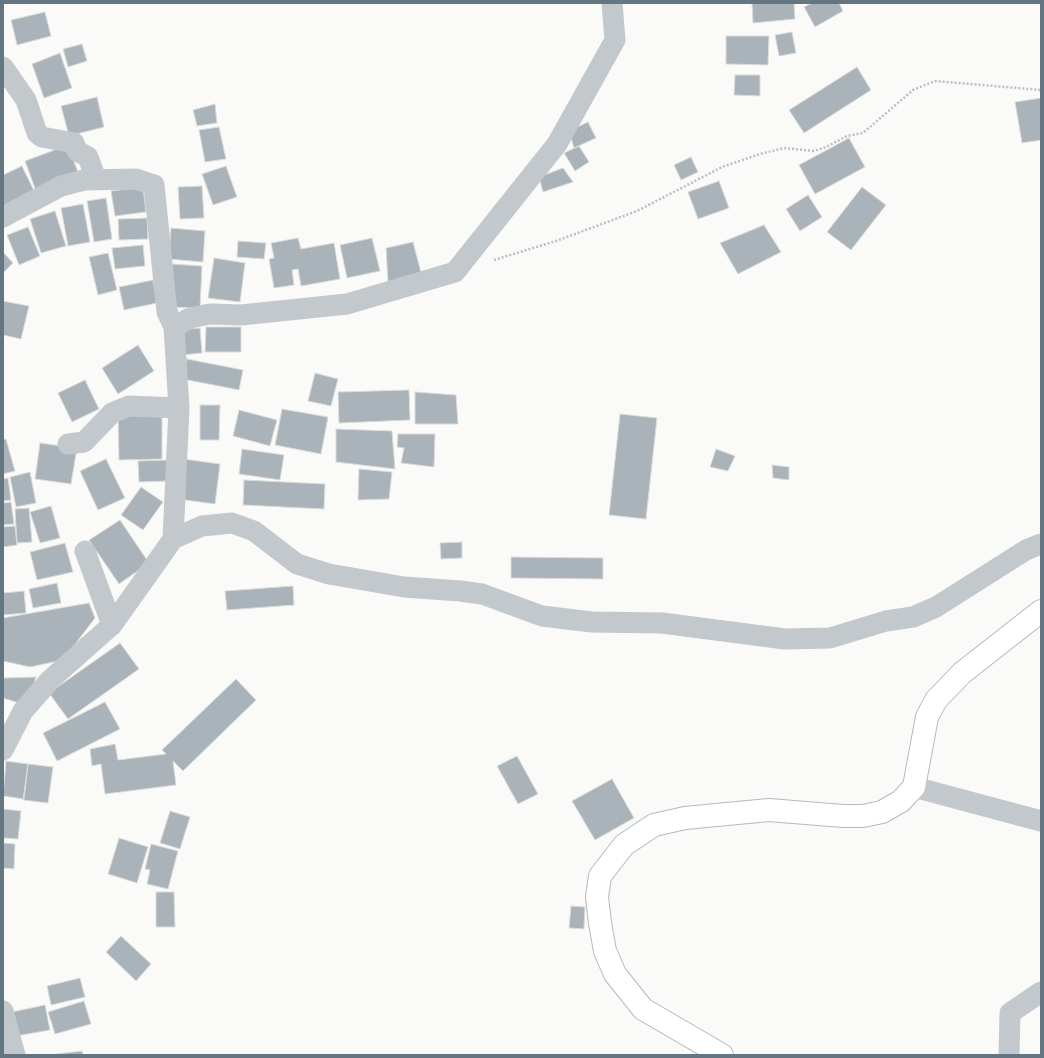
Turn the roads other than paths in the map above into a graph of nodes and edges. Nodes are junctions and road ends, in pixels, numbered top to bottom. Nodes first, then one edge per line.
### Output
1 (612, 3) edge
2 (3, 67) edge
3 (96, 179) junction
4 (3, 217) edge
5 (174, 327) junction
6 (179, 408) junction
7 (68, 444) dead end
8 (173, 539) junction
9 (1041, 544) edge
10 (85, 551) dead end
11 (1041, 611) edge
12 (112, 625) junction
13 (3, 750) edge
14 (914, 787) junction
15 (1041, 820) edge
16 (1041, 992) edge
17 (3, 1011) edge
18 (15, 1055) edge
19 (722, 1055) edge
20 (1009, 1055) edge

1 - 5 street
2 - 3 street
3 - 4 street
3 - 5 street
5 - 6 street
6 - 7 street
6 - 8 street
8 - 9 street
8 - 12 street
10 - 12 street
11 - 14 street
12 - 13 street
14 - 15 street
14 - 19 street
16 - 20 street
17 - 18 street

